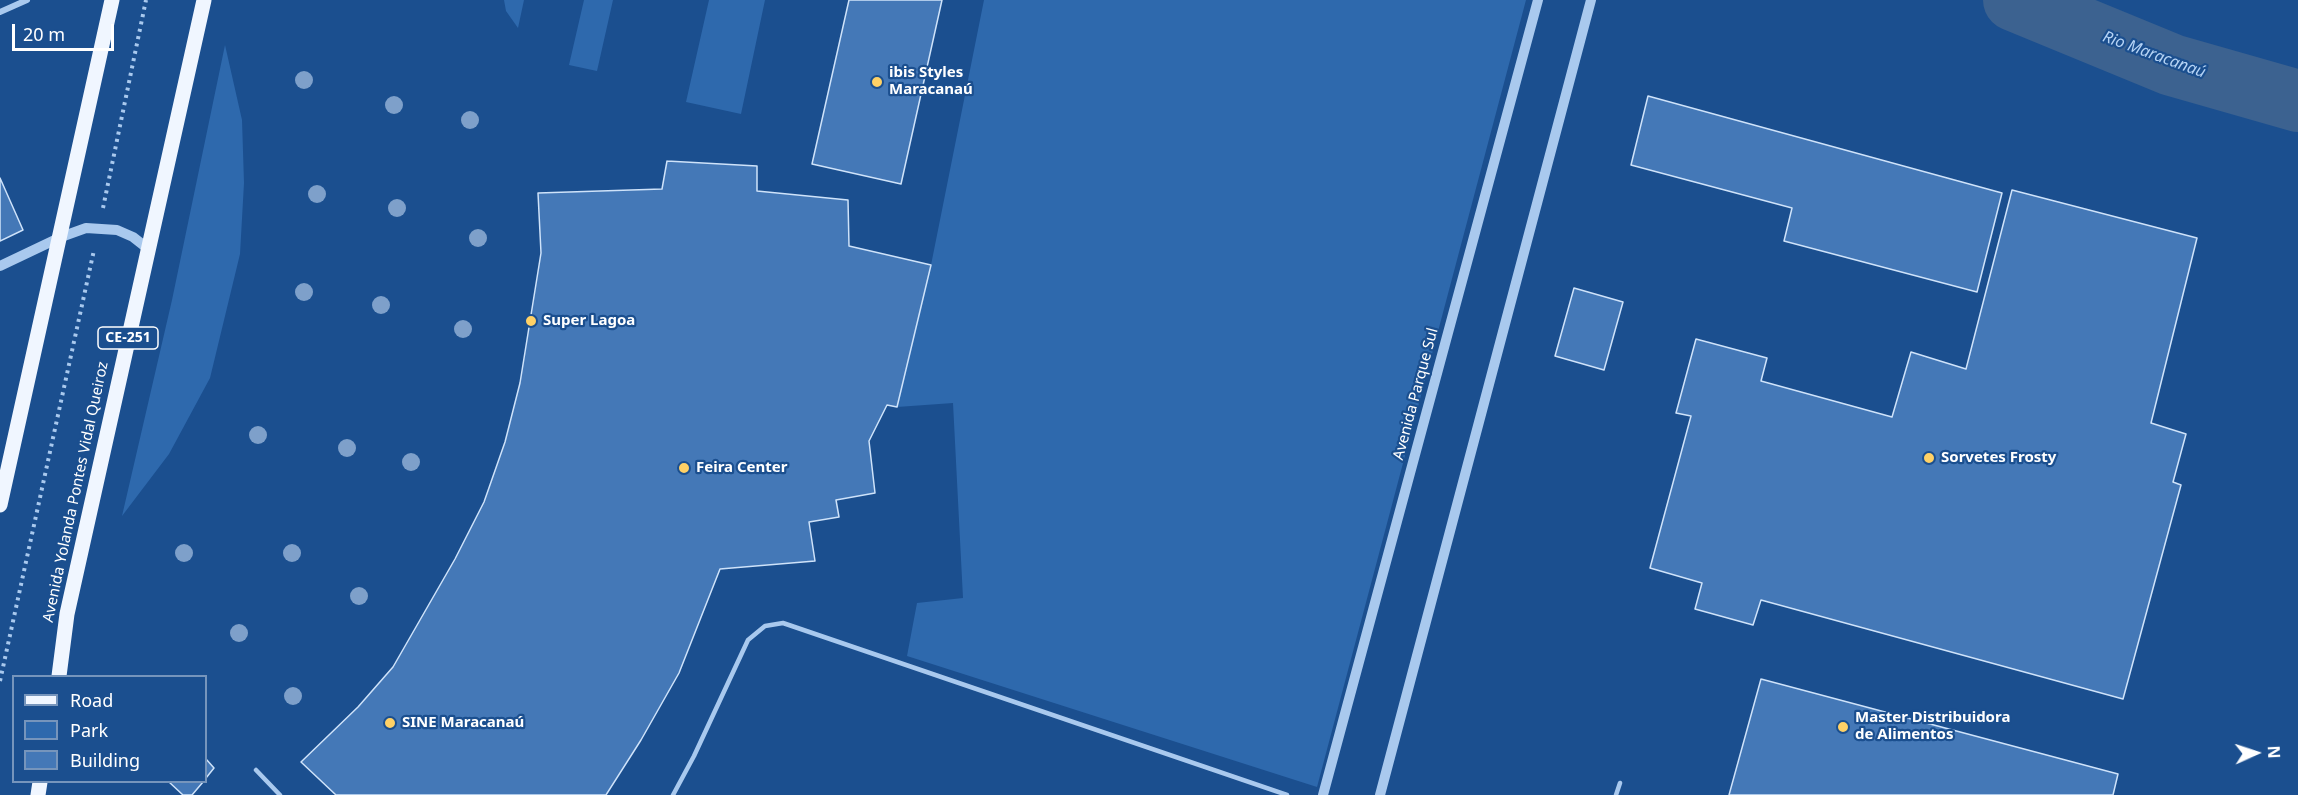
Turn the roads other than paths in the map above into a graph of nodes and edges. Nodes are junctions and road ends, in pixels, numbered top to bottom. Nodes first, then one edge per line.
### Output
1 (27, 0) edge
2 (112, 0) edge
3 (204, 0) edge
4 (1539, 0) edge
5 (1591, 0) edge
6 (0, 12) edge
7 (61, 237) junction
8 (147, 248) junction
9 (0, 266) edge
10 (0, 505) edge
11 (59, 675) edge
12 (256, 770) dead end
13 (1620, 783) dead end
14 (280, 795) edge
15 (673, 795) edge
16 (1287, 795) edge
17 (1323, 795) edge
18 (1380, 795) edge
19 (1616, 795) edge

1 - 6 street
2 - 7 main road
3 - 8 main road, Avenida Yolanda Pontes Vidal Queiroz / CE-251
4 - 17 street, Avenida Parque Sul
5 - 18 street
7 - 8 street
7 - 9 street
7 - 10 main road
8 - 11 main road, Avenida Yolanda Pontes Vidal Queiroz / CE-251
12 - 14 lane
13 - 19 lane
15 - 16 lane

